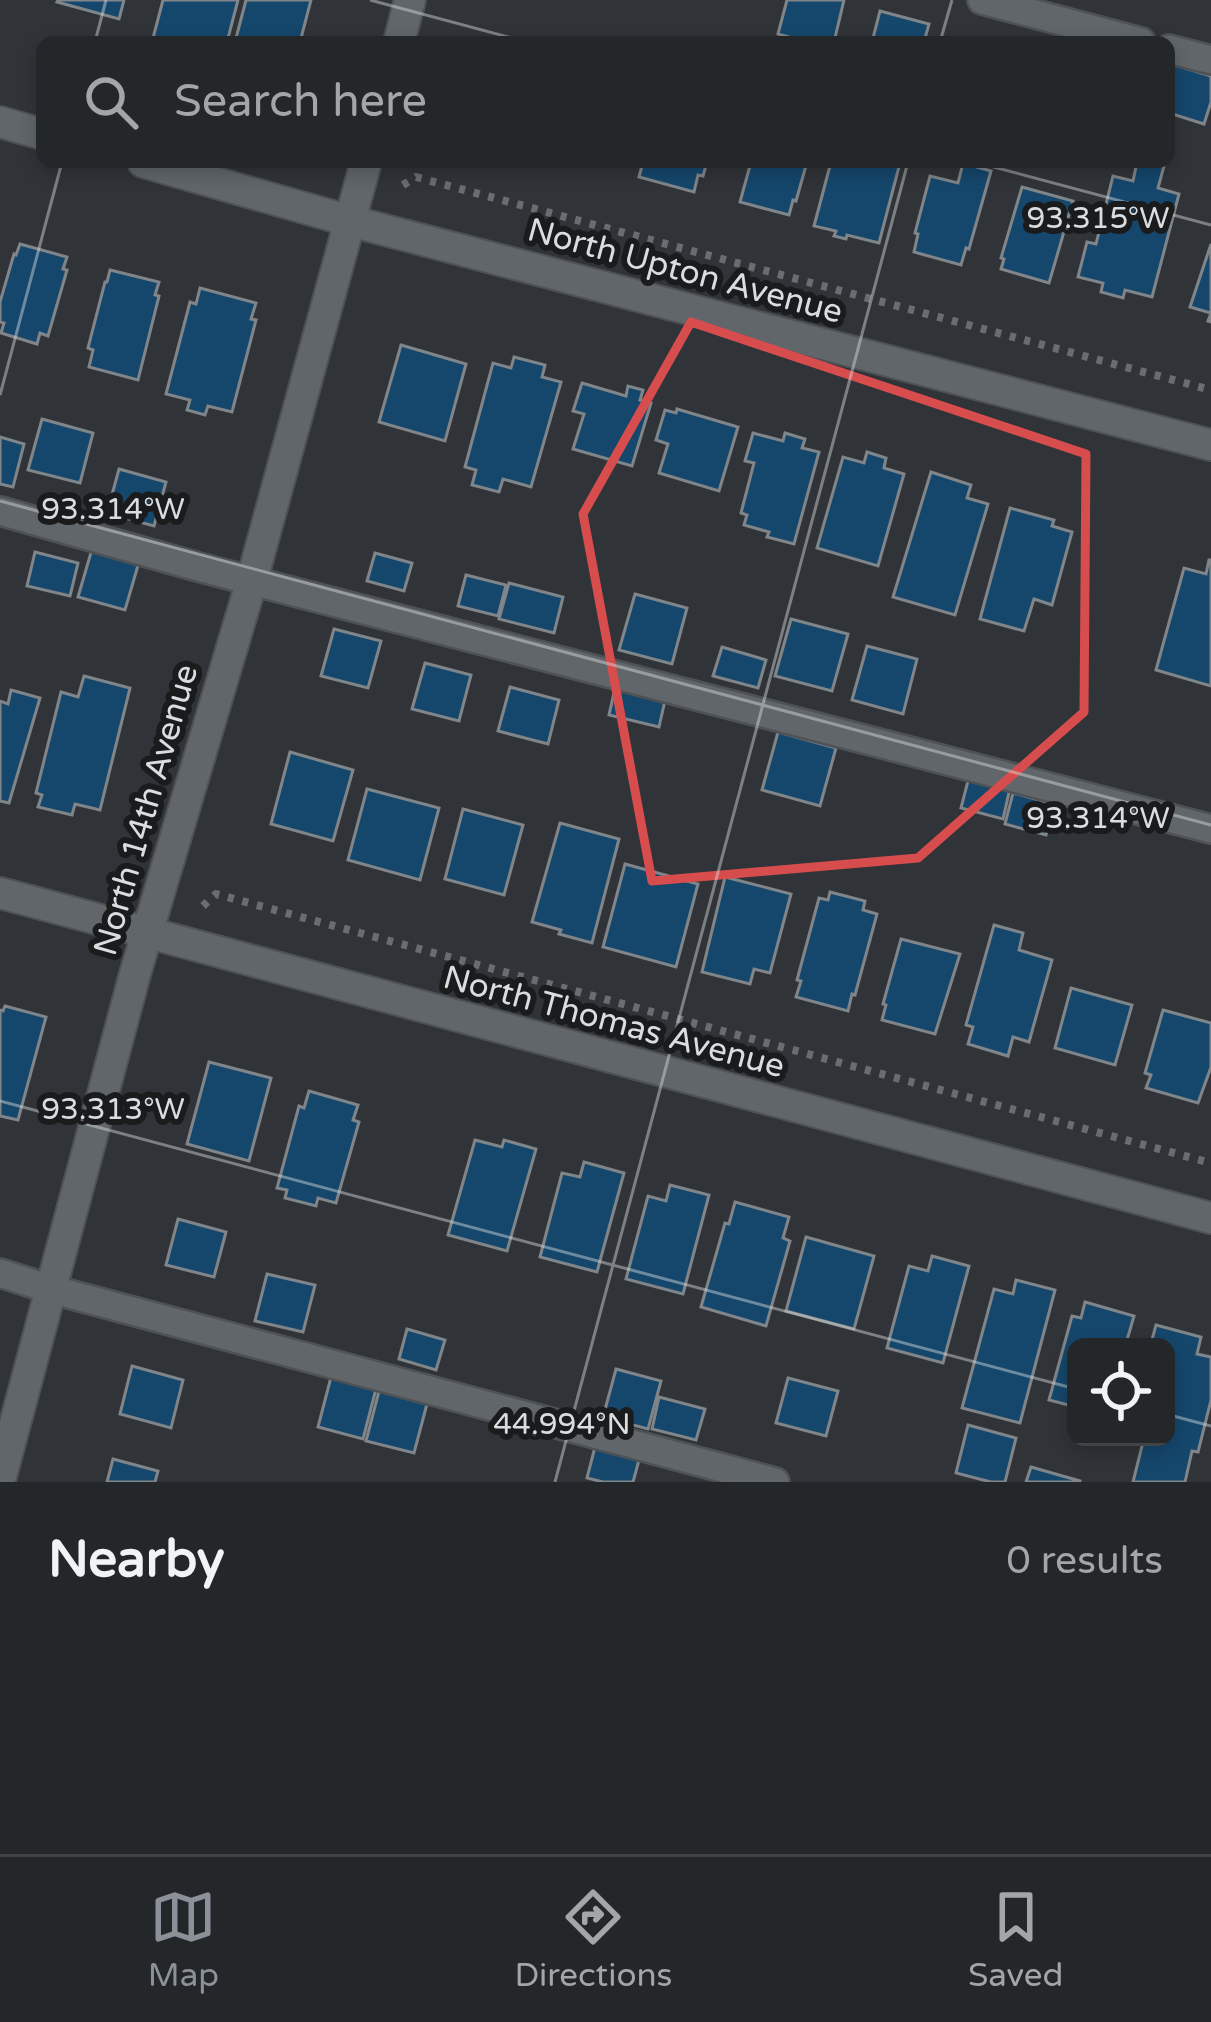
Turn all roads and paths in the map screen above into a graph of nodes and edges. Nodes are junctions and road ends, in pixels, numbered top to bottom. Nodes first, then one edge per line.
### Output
1 (410, 0) edge
2 (982, 0) edge
3 (401, 36) edge
4 (1119, 36) edge
5 (1175, 51) edge
6 (1211, 60) edge
7 (0, 122) edge
8 (36, 132) edge
9 (164, 168) edge
10 (364, 168) edge
11 (403, 184) dead end
12 (350, 221) junction
13 (1211, 390) edge
14 (1211, 445) edge
15 (0, 511) edge
16 (252, 580) junction
17 (1211, 829) edge
18 (0, 892) edge
19 (203, 907) dead end
20 (147, 934) junction
21 (1211, 1163) edge
22 (1211, 1218) edge
23 (0, 1273) edge
24 (50, 1289) junction
25 (0, 1480) edge
26 (775, 1482) edge

1 - 3 street
2 - 4 lane
5 - 6 lane
7 - 8 street
9 - 12 street, North Upton Avenue
10 - 12 street, North 14th Avenue
11 - 13 path
12 - 14 street, North Upton Avenue
12 - 16 street, North 14th Avenue
15 - 16 lane
16 - 17 lane
16 - 20 street, North 14th Avenue
18 - 20 street, North Thomas Avenue
19 - 21 path
20 - 22 street, North Thomas Avenue
20 - 24 street, North 14th Avenue
23 - 24 lane
24 - 25 street, North 14th Avenue
24 - 26 lane

